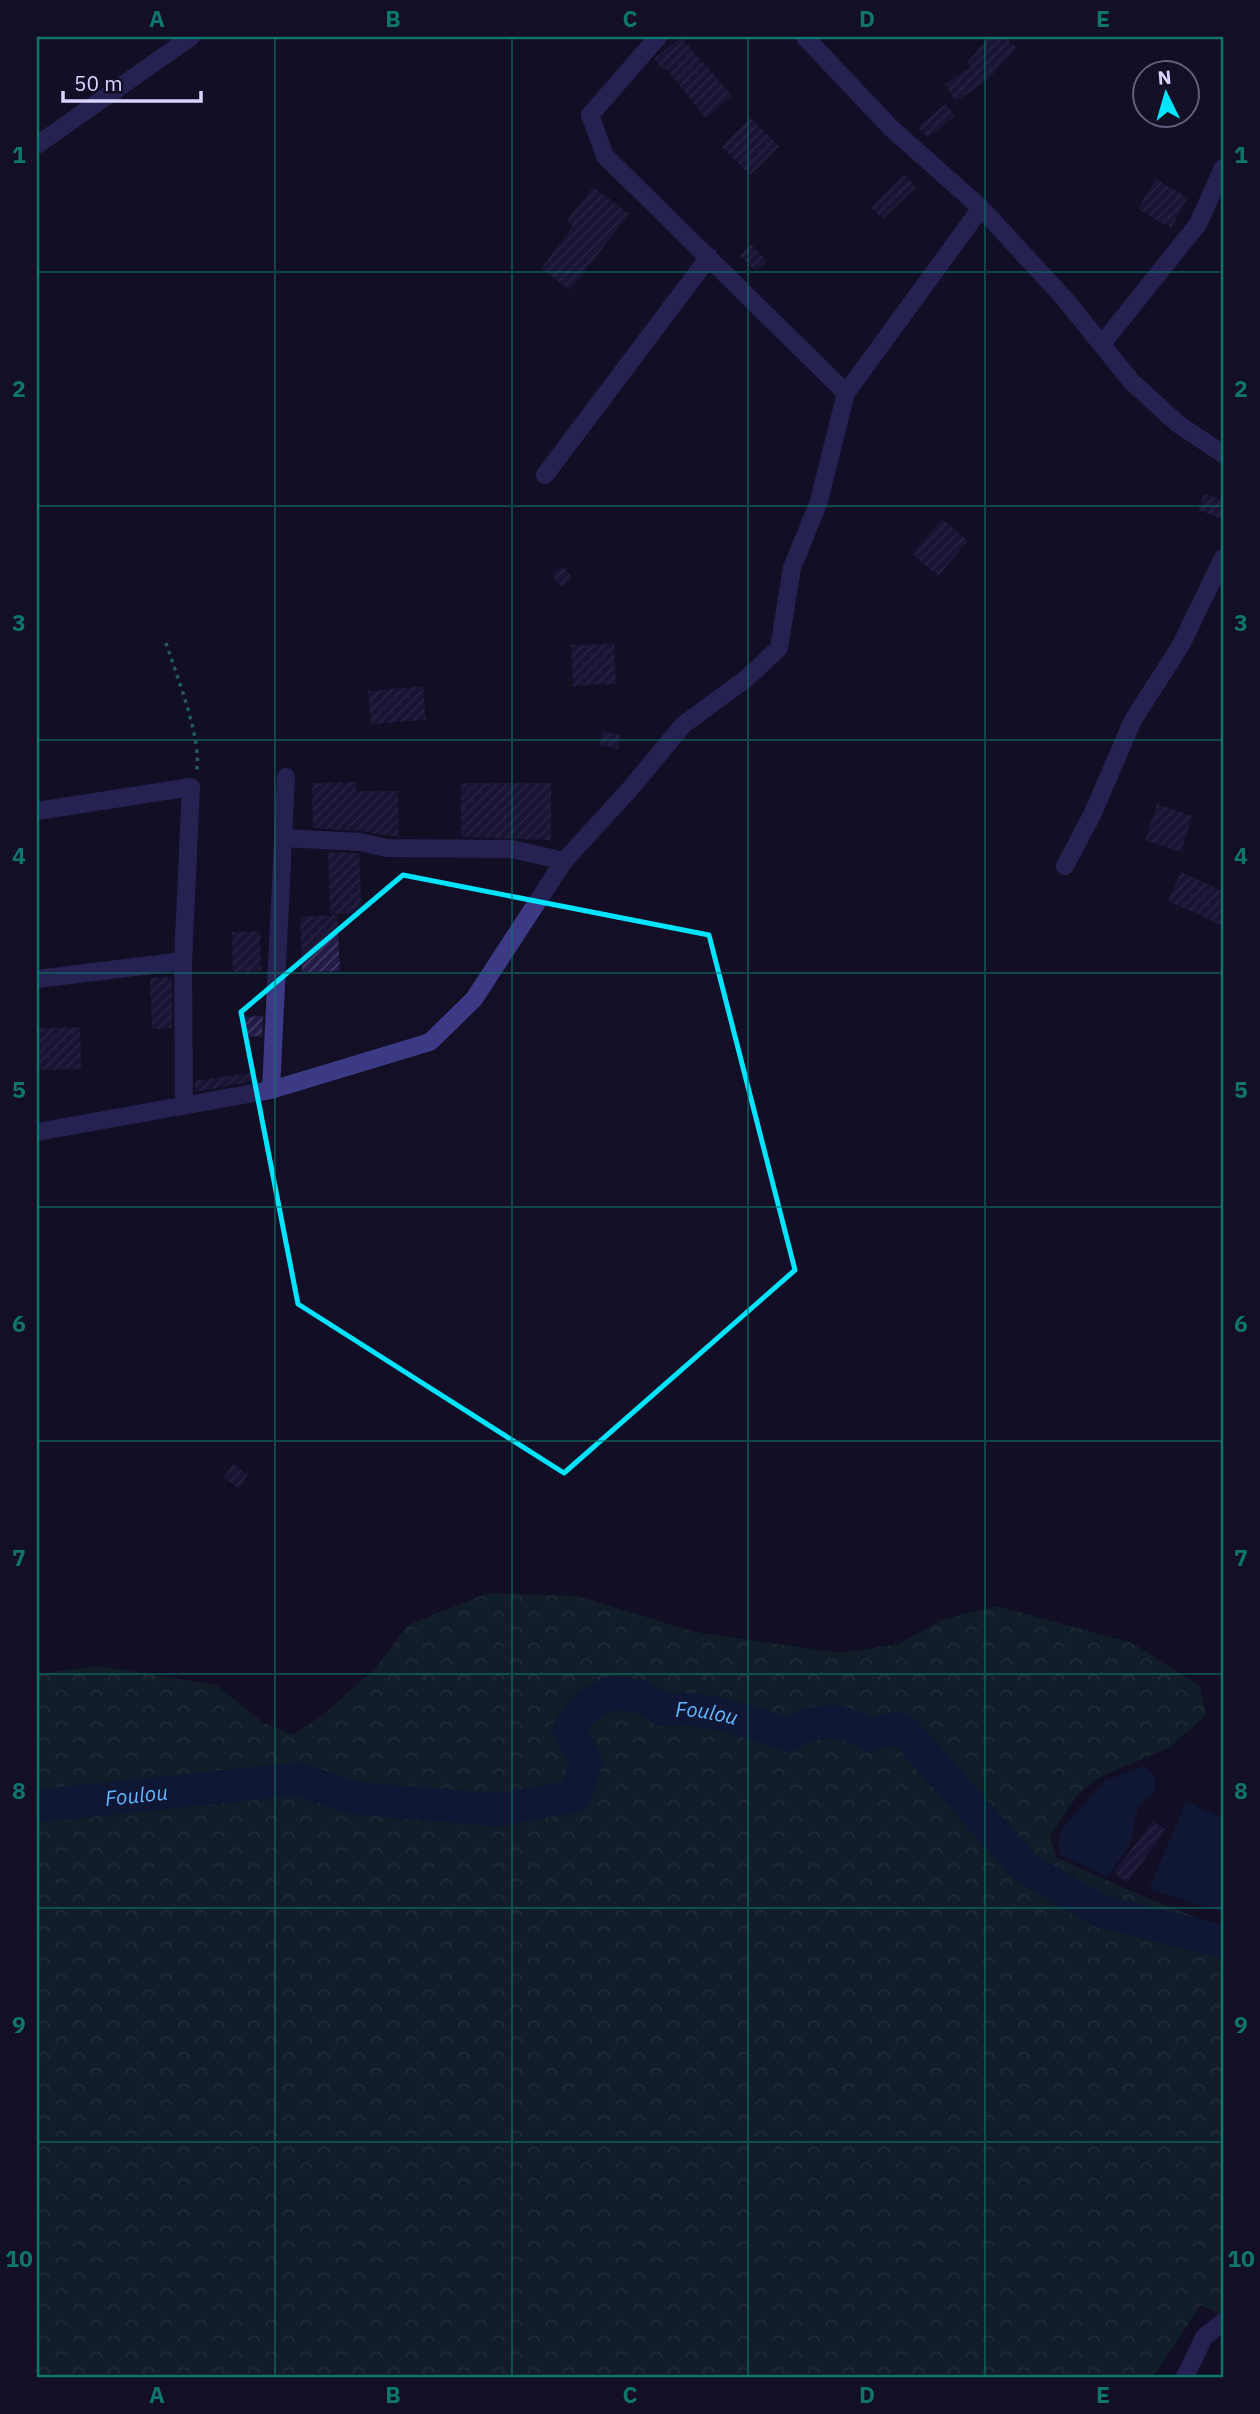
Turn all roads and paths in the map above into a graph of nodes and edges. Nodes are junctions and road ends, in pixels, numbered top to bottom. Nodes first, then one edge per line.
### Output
1 (191, 37) edge
2 (658, 37) edge
3 (804, 37) edge
4 (37, 145) edge
5 (1223, 169) edge
6 (981, 208) junction
7 (709, 257) junction
8 (1102, 345) junction
9 (846, 393) junction
10 (1223, 454) edge
11 (545, 475) dead end
12 (1223, 558) edge
13 (166, 643) dead end
14 (286, 777) dead end
15 (191, 787) junction
16 (37, 811) edge
17 (284, 838) junction
18 (564, 861) junction
19 (1065, 866) dead end
20 (183, 961) junction
21 (37, 979) edge
22 (271, 1090) junction
23 (184, 1105) junction
24 (37, 1132) edge
25 (1223, 2322) edge
26 (1185, 2377) edge

1 - 4 street
2 - 7 street
3 - 6 street
5 - 8 street
6 - 8 street
6 - 9 street
7 - 9 street
7 - 11 street
8 - 10 street
9 - 18 street
12 - 19 street
13 - 15 path
14 - 17 street
15 - 16 street
15 - 20 street
17 - 18 street
17 - 22 street
18 - 22 street
20 - 21 street
20 - 23 street
22 - 23 street
23 - 24 street
25 - 26 street

